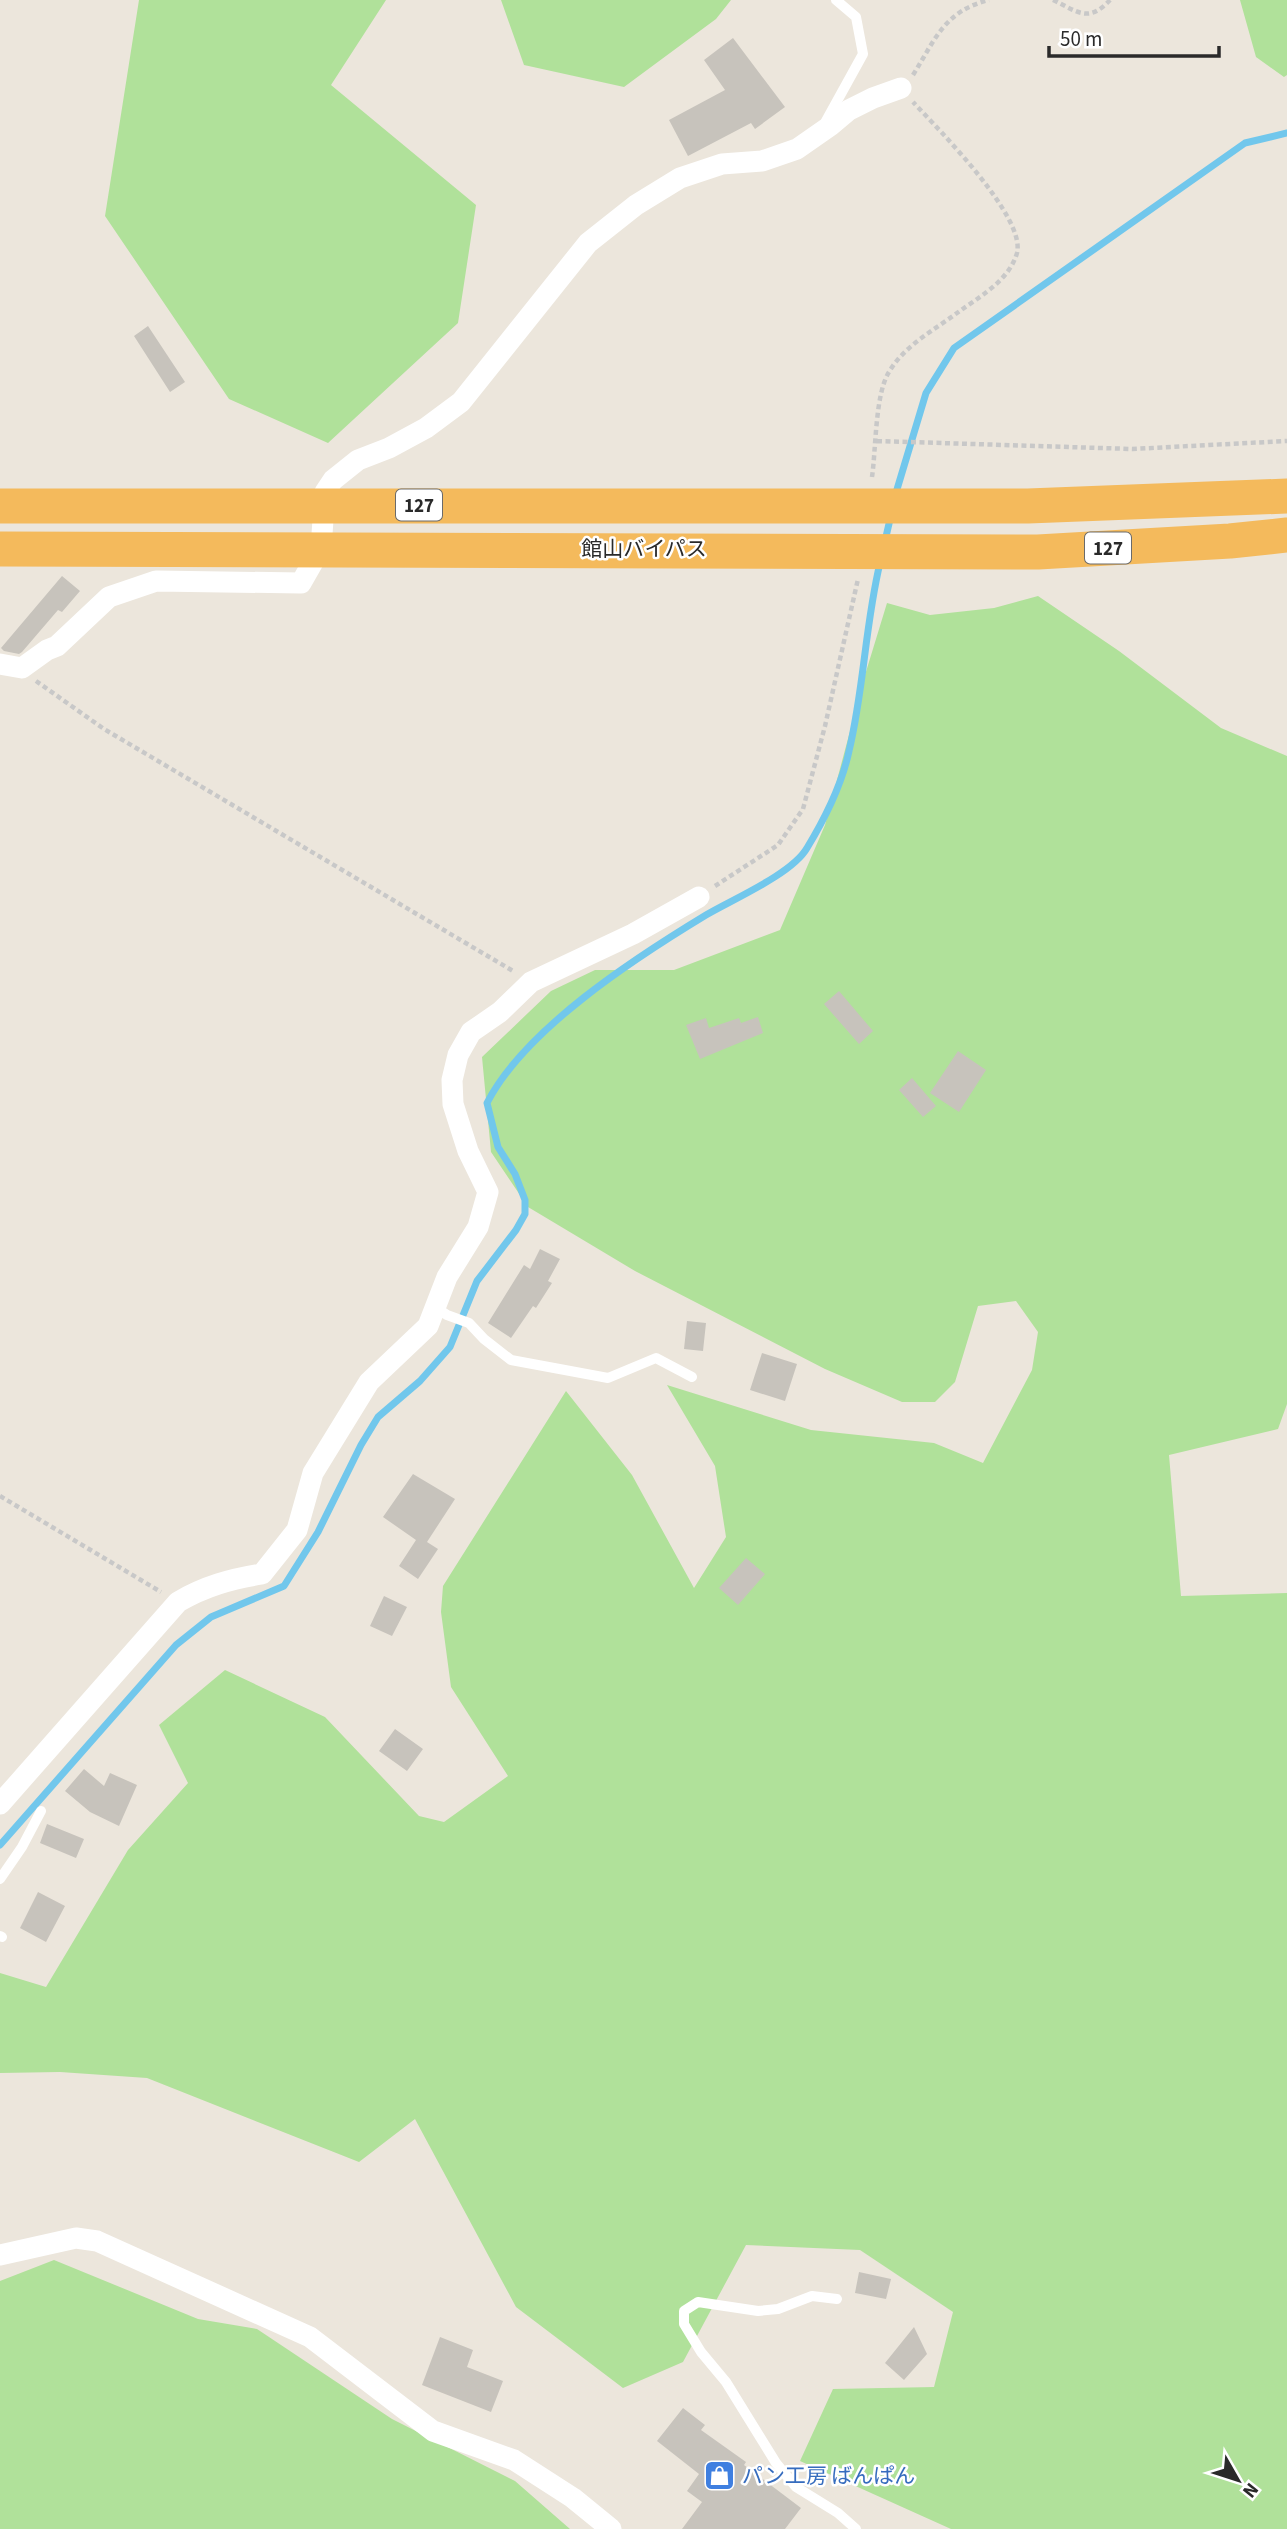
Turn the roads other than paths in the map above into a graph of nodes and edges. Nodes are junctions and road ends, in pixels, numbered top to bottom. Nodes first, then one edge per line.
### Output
1 (836, 0) edge
2 (901, 88) road end
3 (818, 135) junction
4 (1287, 496) edge
5 (323, 505) junction
6 (0, 506) edge
7 (1287, 535) edge
8 (321, 548) junction
9 (0, 549) edge
10 (0, 664) edge
11 (699, 897) road end
12 (441, 1311) junction
13 (692, 1377) dead end
14 (0, 1804) edge
15 (41, 1811) dead end
16 (0, 1879) edge
17 (0, 2255) edge
18 (837, 2299) dead end
19 (611, 2529) edge
20 (856, 2529) edge

1 - 3 lane
2 - 3 street
3 - 5 street
4 - 5 highway, 館山バイパス / 127
5 - 6 highway, 館山バイパス / 127
5 - 8 street
7 - 8 highway, 館山バイパス / 127
8 - 9 highway, 館山バイパス / 127
8 - 10 street
11 - 12 street
12 - 13 lane
12 - 14 street
15 - 16 lane
17 - 19 street
18 - 20 lane

